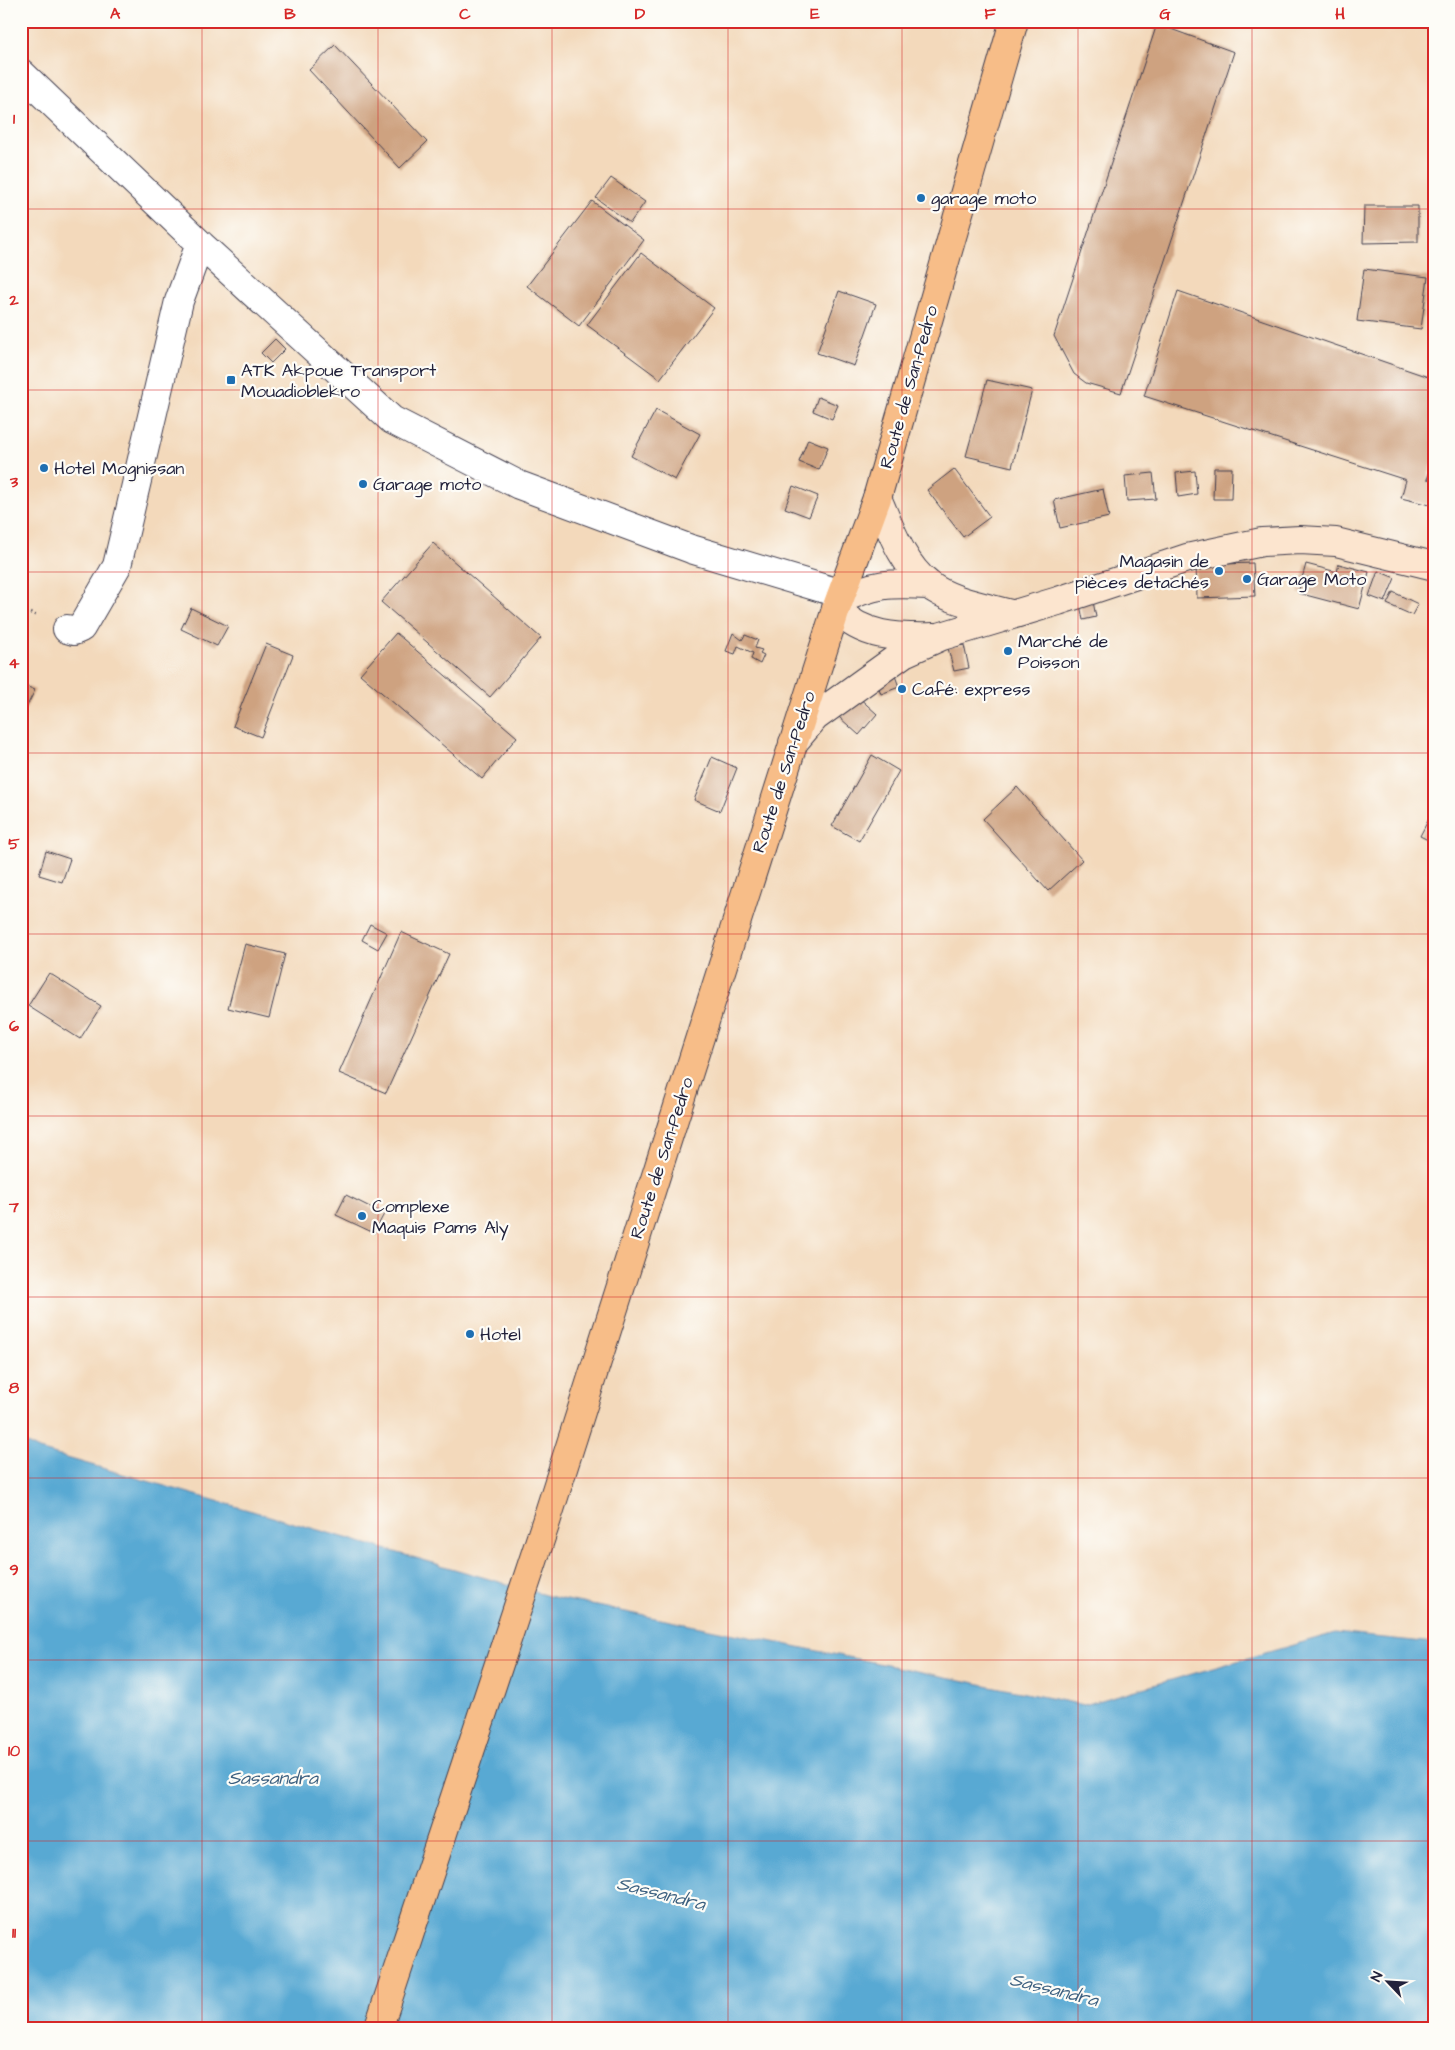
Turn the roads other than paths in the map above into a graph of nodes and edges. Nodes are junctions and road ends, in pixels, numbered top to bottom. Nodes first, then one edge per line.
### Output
1 (1014, 21) edge
2 (21, 73) edge
3 (200, 244) junction
4 (877, 498) junction
5 (1434, 566) edge
6 (928, 585) junction
7 (840, 601) junction
8 (1011, 614) junction
9 (67, 630) dead end
10 (942, 636) junction
11 (794, 743) junction
12 (378, 2029) edge

1 - 4 main road, Route de San-Pedro
2 - 3 street
3 - 7 street
3 - 9 street
4 - 6 street
4 - 7 main road, Route de San-Pedro
5 - 8 street
6 - 7 street
6 - 8 street
7 - 10 street
7 - 11 main road, Route de San-Pedro
8 - 10 street
10 - 11 street
11 - 12 main road, Route de San-Pedro

